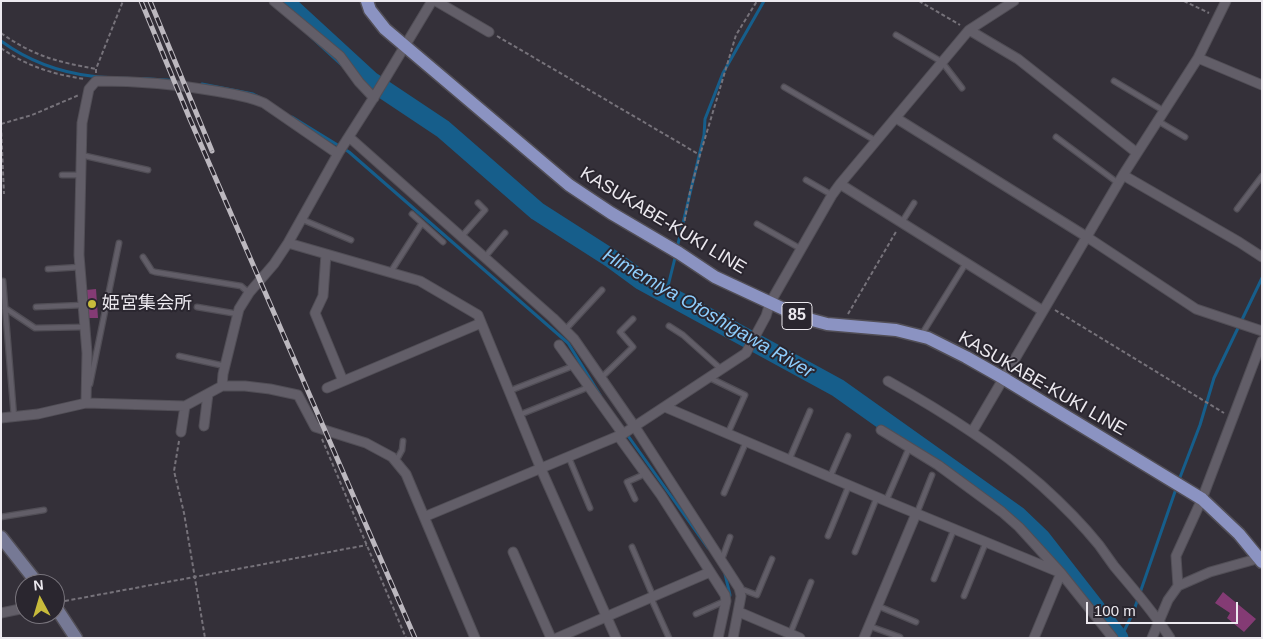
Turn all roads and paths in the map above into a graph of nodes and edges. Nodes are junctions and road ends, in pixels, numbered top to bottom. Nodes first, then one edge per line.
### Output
1 (123, 1) edge
2 (274, 1) edge
3 (367, 1) edge
4 (432, 1) edge
5 (436, 1) edge
6 (756, 1) edge
7 (919, 1) edge
8 (1014, 1) edge
9 (1184, 1) edge
10 (1226, 1) edge
11 (1218, 17) junction
12 (969, 30) junction
13 (489, 32) joint
14 (1, 33) edge
15 (896, 35) dead end
16 (1, 48) edge
17 (403, 49) junction
18 (1198, 58) junction
19 (942, 62) junction
20 (96, 69) junction
21 (1114, 80) dead end
22 (96, 81) junction
23 (1262, 85) edge
24 (784, 87) dead end
25 (89, 88) junction
26 (962, 88) dead end
27 (375, 96) junction
28 (1164, 111) junction
29 (896, 118) junction
30 (1158, 121) junction
31 (1, 125) edge
32 (1056, 136) dead end
33 (348, 138) junction
34 (1185, 138) dead end
35 (876, 141) junction
36 (338, 153) junction
37 (1136, 153) junction
38 (81, 155) junction
39 (700, 155) junction
40 (148, 170) dead end
41 (62, 175) dead end
42 (80, 175) junction
43 (1262, 176) edge
44 (1121, 179) junction
45 (806, 180) dead end
46 (840, 184) junction
47 (4, 194) dead end
48 (832, 195) junction
49 (914, 202) dead end
50 (478, 203) dead end
51 (1237, 210) dead end
52 (412, 214) dead end
53 (301, 219) junction
54 (422, 223) junction
55 (901, 223) junction
56 (757, 224) dead end
57 (505, 233) dead end
58 (462, 236) junction
59 (1087, 237) junction
60 (351, 240) dead end
61 (443, 242) dead end
62 (288, 243) junction
63 (119, 244) dead end
64 (801, 249) junction
65 (679, 253) junction
66 (326, 254) junction
67 (143, 257) dead end
68 (485, 257) junction
69 (1262, 257) edge
70 (966, 263) junction
71 (80, 267) junction
72 (48, 269) dead end
73 (390, 273) junction
74 (3, 281) dead end
75 (602, 290) dead end
76 (249, 293) junction
77 (770, 303) junction
78 (83, 305) junction
79 (36, 307) dead end
80 (197, 307) dead end
81 (5, 308) junction
82 (1045, 308) junction
83 (238, 314) junction
84 (633, 318) dead end
85 (481, 322) junction
86 (842, 325) junction
87 (669, 326) dead end
88 (84, 327) junction
89 (565, 330) junction
90 (1262, 331) edge
91 (920, 336) junction
92 (1262, 340) edge
93 (559, 345) dead end
94 (178, 356) dead end
95 (574, 365) junction
96 (225, 366) junction
97 (721, 369) junction
98 (709, 377) junction
99 (601, 378) junction
100 (1004, 378) junction
101 (888, 380) dead end
102 (343, 381) junction
103 (222, 386) junction
104 (589, 387) junction
105 (327, 388) dead end
106 (509, 391) junction
107 (208, 394) junction
108 (86, 403) junction
109 (185, 406) junction
110 (665, 407) junction
111 (810, 411) dead end
112 (519, 415) junction
113 (14, 417) junction
114 (1, 418) edge
115 (1232, 418) junction
116 (204, 426) dead end
117 (634, 427) junction
118 (318, 428) junction
119 (881, 430) dead end
120 (181, 432) joint
121 (972, 432) junction
122 (728, 434) junction
123 (621, 435) junction
124 (848, 436) dead end
125 (403, 441) dead end
126 (746, 441) junction
127 (909, 448) junction
128 (568, 458) junction
129 (789, 460) junction
130 (396, 462) junction
131 (542, 469) junction
132 (646, 473) junction
133 (932, 475) dead end
134 (830, 477) junction
135 (849, 485) junction
136 (724, 493) dead end
137 (634, 499) dead end
138 (882, 499) junction
139 (1202, 499) junction
140 (590, 508) dead end
141 (44, 510) dead end
142 (916, 514) junction
143 (1, 517) edge
144 (424, 517) junction
145 (954, 529) junction
146 (828, 536) dead end
147 (1, 537) edge
148 (730, 537) dead end
149 (986, 542) junction
150 (367, 545) junction
151 (632, 547) dead end
152 (513, 552) dead end
153 (855, 552) dead end
154 (772, 559) dead end
155 (1261, 559) edge
156 (721, 560) junction
157 (710, 572) junction
158 (1061, 573) junction
159 (30, 574) edge
160 (195, 577) junction
161 (934, 578) dead end
162 (810, 582) dead end
163 (1178, 586) junction
164 (739, 588) junction
165 (964, 596) dead end
166 (652, 597) junction
167 (726, 601) junction
168 (65, 603) edge
169 (878, 606) junction
170 (15, 610) edge
171 (738, 612) junction
172 (1, 613) edge
173 (696, 614) dead end
174 (606, 616) junction
175 (65, 617) edge
176 (1159, 619) junction
177 (916, 622) dead end
178 (869, 626) junction
179 (790, 634) junction
180 (76, 638) edge
181 (205, 638) edge
182 (406, 638) edge
183 (476, 638) edge
184 (551, 638) edge
185 (557, 638) edge
186 (616, 638) edge
187 (669, 638) edge
188 (718, 638) edge
189 (733, 638) edge
190 (800, 638) edge
191 (864, 638) edge
192 (900, 638) edge
193 (1034, 638) edge
194 (1113, 638) edge
195 (1152, 638) edge
196 (1170, 638) edge

1 - 20 path
2 - 27 street
3 - 17 main road, KASUKABE-KUKI LINE / 85
4 - 17 street
5 - 13 street
6 - 39 path
7 - 12 path
8 - 12 street
9 - 11 path
10 - 11 street
11 - 18 street
12 - 19 street
12 - 37 street
13 - 39 path
14 - 20 path
15 - 19 lane
16 - 22 path
17 - 27 street
17 - 65 main road, KASUKABE-KUKI LINE / 85
18 - 23 street
18 - 28 street
19 - 26 lane
19 - 29 street
20 - 22 path
21 - 28 lane
22 - 25 street
22 - 36 street
24 - 35 lane
25 - 31 path
25 - 38 street
27 - 33 street
28 - 30 street
29 - 35 street
29 - 59 street
30 - 34 lane
30 - 37 street
31 - 47 path
32 - 44 lane
33 - 36 street
33 - 58 street
35 - 46 street
36 - 53 street
37 - 44 street
38 - 40 lane
38 - 42 street
39 - 65 path
41 - 42 lane
42 - 71 street
43 - 51 lane
44 - 59 street
44 - 69 street
45 - 48 lane
46 - 48 street
46 - 55 street
48 - 64 street
49 - 55 lane
50 - 58 lane
52 - 54 lane
53 - 60 lane
53 - 62 street
54 - 61 lane
54 - 73 lane
55 - 70 street
55 - 86 path
56 - 64 lane
57 - 68 lane
58 - 68 street
59 - 82 street
59 - 90 street
62 - 66 street
62 - 76 street
63 - 108 lane
64 - 77 street
65 - 77 main road, KASUKABE-KUKI LINE / 85
66 - 73 street
66 - 102 street
67 - 76 lane
68 - 89 street
70 - 82 street
70 - 91 lane
71 - 72 lane
71 - 78 street
73 - 85 street
74 - 81 lane
75 - 89 lane
76 - 83 street
77 - 86 main road, KASUKABE-KUKI LINE / 85
77 - 97 street
78 - 79 lane
78 - 88 street
80 - 83 lane
81 - 88 lane
81 - 113 lane
82 - 100 street
82 - 115 path
83 - 96 street
84 - 99 lane
85 - 102 street
85 - 106 street
86 - 91 main road, KASUKABE-KUKI LINE / 85
87 - 97 lane
88 - 108 street
89 - 99 street
91 - 100 main road, KASUKABE-KUKI LINE / 85
92 - 115 street
93 - 95 street
94 - 96 lane
95 - 104 street
95 - 106 lane
96 - 103 street
97 - 98 street
98 - 110 street
98 - 122 lane
99 - 117 street
100 - 121 street
100 - 139 main road, KASUKABE-KUKI LINE / 85
101 - 121 street
102 - 105 street
103 - 107 street
103 - 118 street
104 - 112 lane
104 - 123 street
106 - 112 street
107 - 109 street
107 - 116 street
108 - 109 street
108 - 113 street
109 - 120 street
110 - 117 street
110 - 122 street
111 - 129 lane
112 - 131 street
113 - 114 street
115 - 139 street
117 - 123 street
117 - 156 street
118 - 130 street
118 - 150 path
119 - 127 street
120 - 160 path
121 - 176 street
122 - 126 street
123 - 128 street
123 - 132 street
124 - 134 lane
125 - 130 lane
126 - 129 street
126 - 136 lane
127 - 138 lane
127 - 158 street
128 - 131 street
128 - 140 lane
129 - 134 street
130 - 144 street
131 - 144 street
131 - 174 street
132 - 137 lane
132 - 157 street
133 - 142 lane
134 - 135 street
135 - 138 street
135 - 146 lane
138 - 142 street
138 - 153 lane
139 - 155 main road, KASUKABE-KUKI LINE / 85
139 - 163 street
141 - 143 lane
142 - 145 street
142 - 169 street
144 - 183 street
145 - 149 street
145 - 161 lane
147 - 159 street
148 - 156 lane
149 - 158 street
149 - 165 lane
150 - 160 path
150 - 182 path
151 - 166 lane
152 - 184 street
154 - 164 lane
155 - 163 street
156 - 164 street
157 - 166 street
157 - 167 street
158 - 193 street
158 - 194 street
160 - 168 path
160 - 181 path
162 - 179 lane
163 - 176 street
164 - 171 street
166 - 174 street
166 - 187 lane
167 - 173 lane
167 - 188 street
169 - 177 lane
169 - 178 street
170 - 172 street
171 - 179 street
171 - 189 street
174 - 185 street
174 - 186 street
175 - 180 street
176 - 195 street
176 - 196 street
178 - 191 street
178 - 192 lane
179 - 190 street

